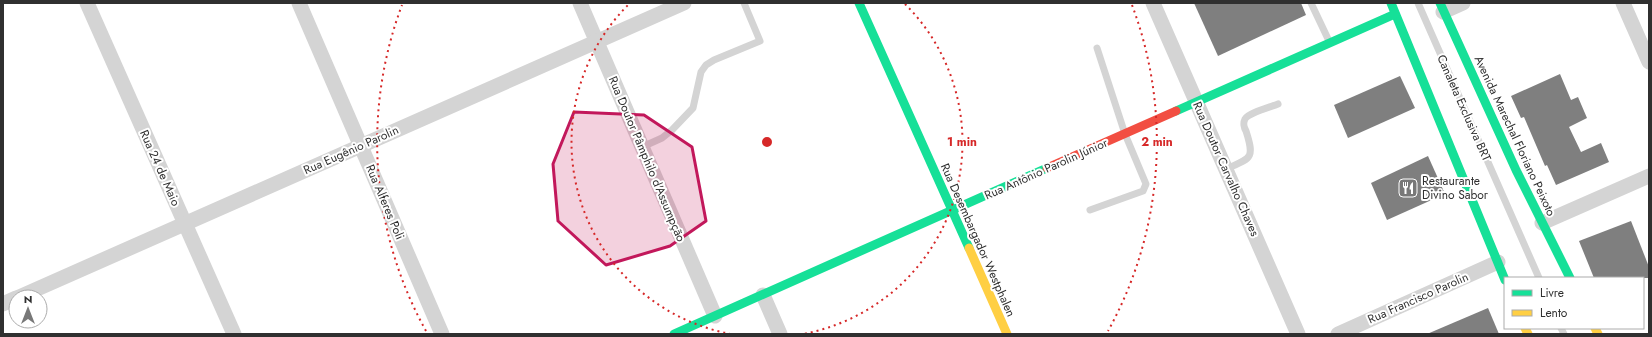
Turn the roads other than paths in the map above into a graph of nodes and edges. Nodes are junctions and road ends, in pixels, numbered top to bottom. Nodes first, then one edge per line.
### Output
1 (87, 3) edge
2 (299, 3) edge
3 (580, 3) edge
4 (684, 3) edge
5 (744, 3) edge
6 (859, 3) edge
7 (1153, 3) edge
8 (1311, 3) edge
9 (1390, 3) edge
10 (1418, 3) edge
11 (1463, 3) edge
12 (1623, 3) edge
13 (1442, 7) edge
14 (1395, 14) junction
15 (596, 42) junction
16 (1330, 43) junction
17 (1097, 48) dead end
18 (1649, 62) edge
19 (1196, 102) junction
20 (1278, 104) dead end
21 (1125, 134) junction
22 (360, 146) junction
23 (642, 147) junction
24 (1226, 169) junction
25 (1649, 176) edge
26 (1090, 210) dead end
27 (952, 211) junction
28 (1542, 223) junction
29 (185, 224) junction
30 (1498, 262) junction
31 (1504, 277) edge
32 (1539, 277) edge
33 (1569, 277) edge
34 (37, 289) edge
35 (762, 295) junction
36 (715, 316) junction
37 (234, 334) edge
38 (442, 334) edge
39 (674, 334) edge
40 (780, 334) edge
41 (1007, 334) edge
42 (1298, 334) edge
43 (1338, 334) edge

1 - 29 street, Rua 24 de Maio
2 - 22 street, Rua Alferes Poli
3 - 15 street, Rua Doutor Pâmphilo d'Assumpção
4 - 15 street, Rua Eugênio Parolin
5 - 23 lane
6 - 27 street, Rua Desembargador Westphalen
7 - 19 street, Rua Doutor Carvalho Chaves
8 - 16 lane
9 - 14 street
10 - 32 lane, Canaleta Exclusiva BRT
11 - 13 street
12 - 18 street
13 - 28 street, Avenida Marechal Floriano Peixoto
14 - 16 street, Rua Antônio Parolin Júnior
14 - 30 street
15 - 22 street, Rua Eugênio Parolin
15 - 23 street, Rua Doutor Pâmphilo d'Assumpção
16 - 19 street, Rua Antônio Parolin Júnior
17 - 21 lane
19 - 21 street, Rua Antônio Parolin Júnior
19 - 24 street, Rua Doutor Carvalho Chaves
20 - 24 lane
21 - 26 lane
21 - 27 street, Rua Antônio Parolin Júnior
22 - 29 street, Rua Eugênio Parolin
22 - 38 street, Rua Alferes Poli
23 - 36 street, Rua Doutor Pâmphilo d'Assumpção
24 - 42 street, Rua Doutor Carvalho Chaves
25 - 28 street
27 - 35 street, Rua Antônio Parolin Júnior
27 - 41 street, Rua Desembargador Westphalen
28 - 33 street, Avenida Marechal Floriano Peixoto
29 - 34 street, Rua Eugênio Parolin
29 - 37 street, Rua 24 de Maio
30 - 31 street
30 - 43 street, Rua Francisco Parolin
35 - 36 street, Rua Antônio Parolin Júnior
35 - 40 street
36 - 39 street, Rua Antônio Parolin Júnior

